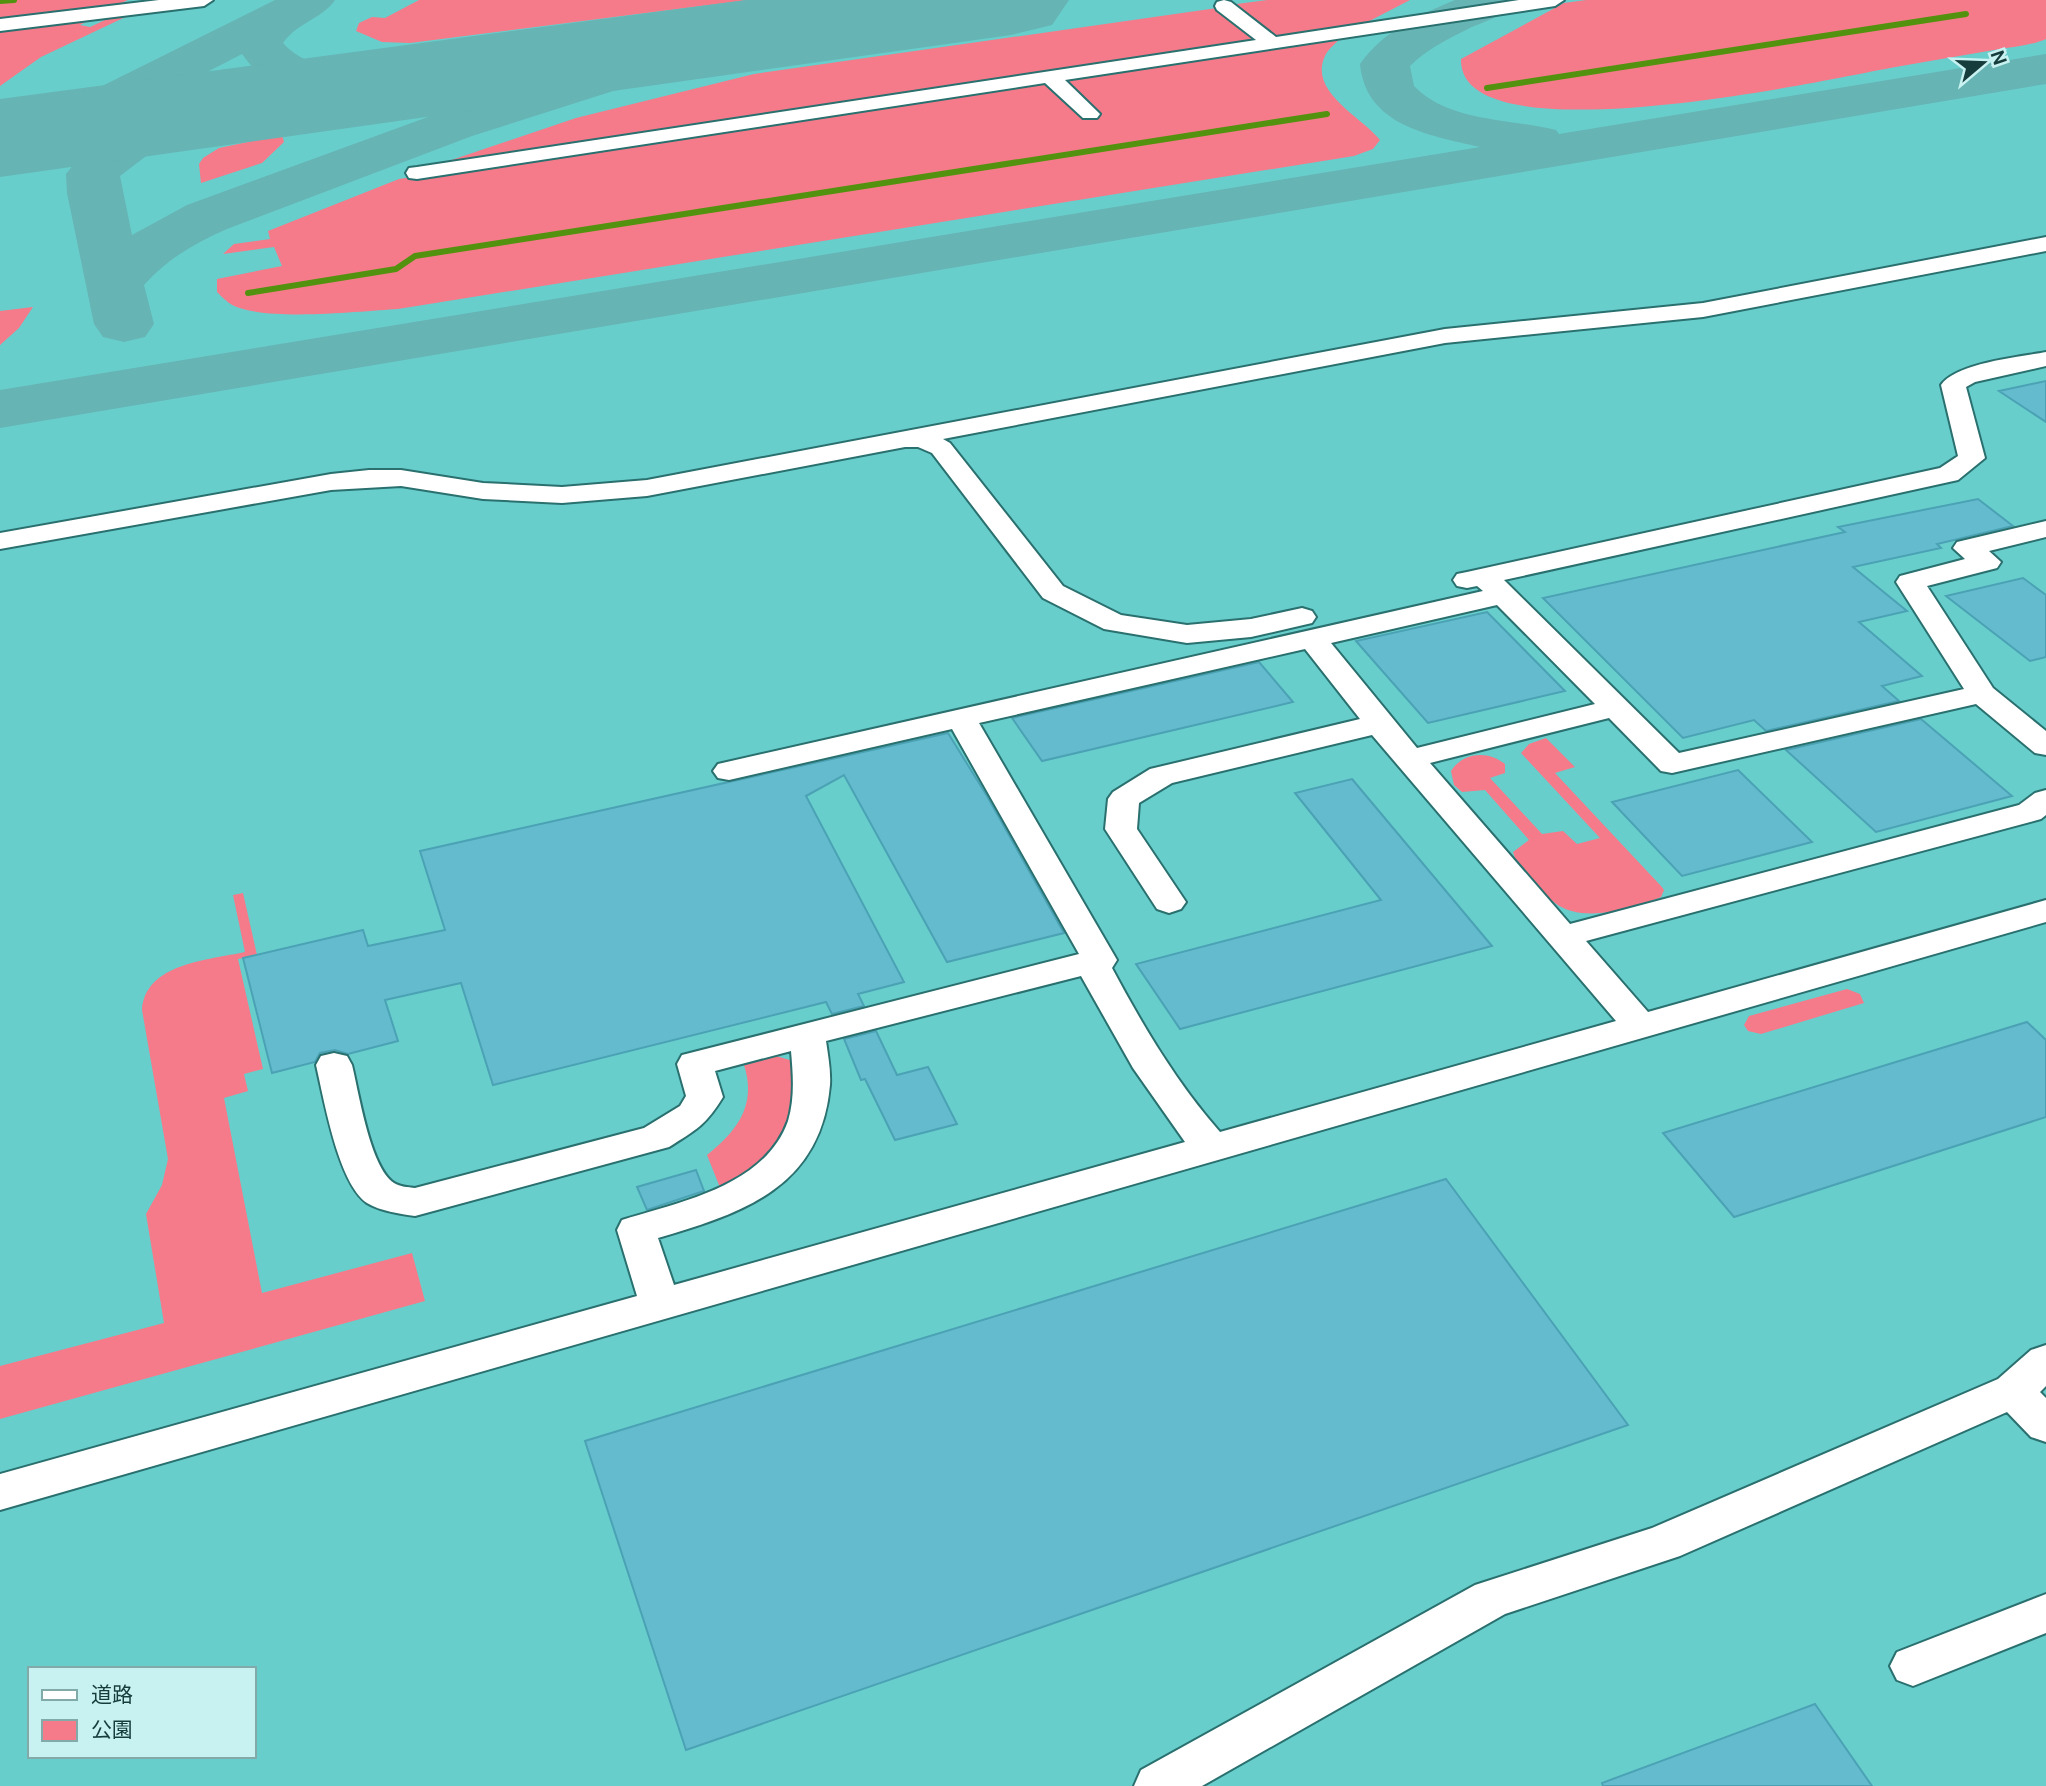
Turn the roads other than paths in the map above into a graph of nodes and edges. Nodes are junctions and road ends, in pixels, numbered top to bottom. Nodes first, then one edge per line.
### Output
1 (204, 0) edge
2 (1555, 0) edge
3 (1224, 6) dead end
4 (0, 25) edge
5 (1274, 44) junction
6 (1051, 78) junction
7 (1090, 114) dead end
8 (418, 173) dead end
9 (2046, 244) edge
10 (2046, 359) edge
11 (906, 439) junction
12 (2046, 529) edge
13 (0, 541) edge
14 (1493, 586) junction
15 (1312, 638) junction
16 (1982, 694) junction
17 (1615, 708) junction
18 (961, 718) junction
19 (1380, 724) junction
20 (2045, 745) edge
21 (1410, 759) junction
22 (729, 771) dead end
23 (2046, 800) edge
24 (1169, 902) dead end
25 (2046, 911) edge
26 (1562, 937) junction
27 (1091, 962) junction
28 (1640, 1026) junction
29 (808, 1035) junction
30 (334, 1065) dead end
31 (1212, 1148) junction
32 (660, 1305) junction
33 (2046, 1361) edge
34 (2013, 1391) junction
35 (2046, 1425) edge
36 (0, 1492) edge
37 (2046, 1613) edge
38 (1913, 1666) dead end
39 (1158, 1786) edge

1 - 4 lane
2 - 5 lane
3 - 5 lane
5 - 6 lane
6 - 7 lane
6 - 8 lane
9 - 11 lane
10 - 14 lane
11 - 13 lane
11 - 14 lane
12 - 16 lane
14 - 15 lane
14 - 17 lane
15 - 18 lane
15 - 19 lane
16 - 17 lane
16 - 20 lane
17 - 21 lane
18 - 22 lane
18 - 27 lane
19 - 21 lane
19 - 24 lane
21 - 26 lane
23 - 26 lane
25 - 28 lane
26 - 28 lane
27 - 29 lane
27 - 31 lane
28 - 31 lane
29 - 30 lane
29 - 32 lane
31 - 32 lane
32 - 36 lane
33 - 34 lane
34 - 35 lane
34 - 39 lane
37 - 38 lane

